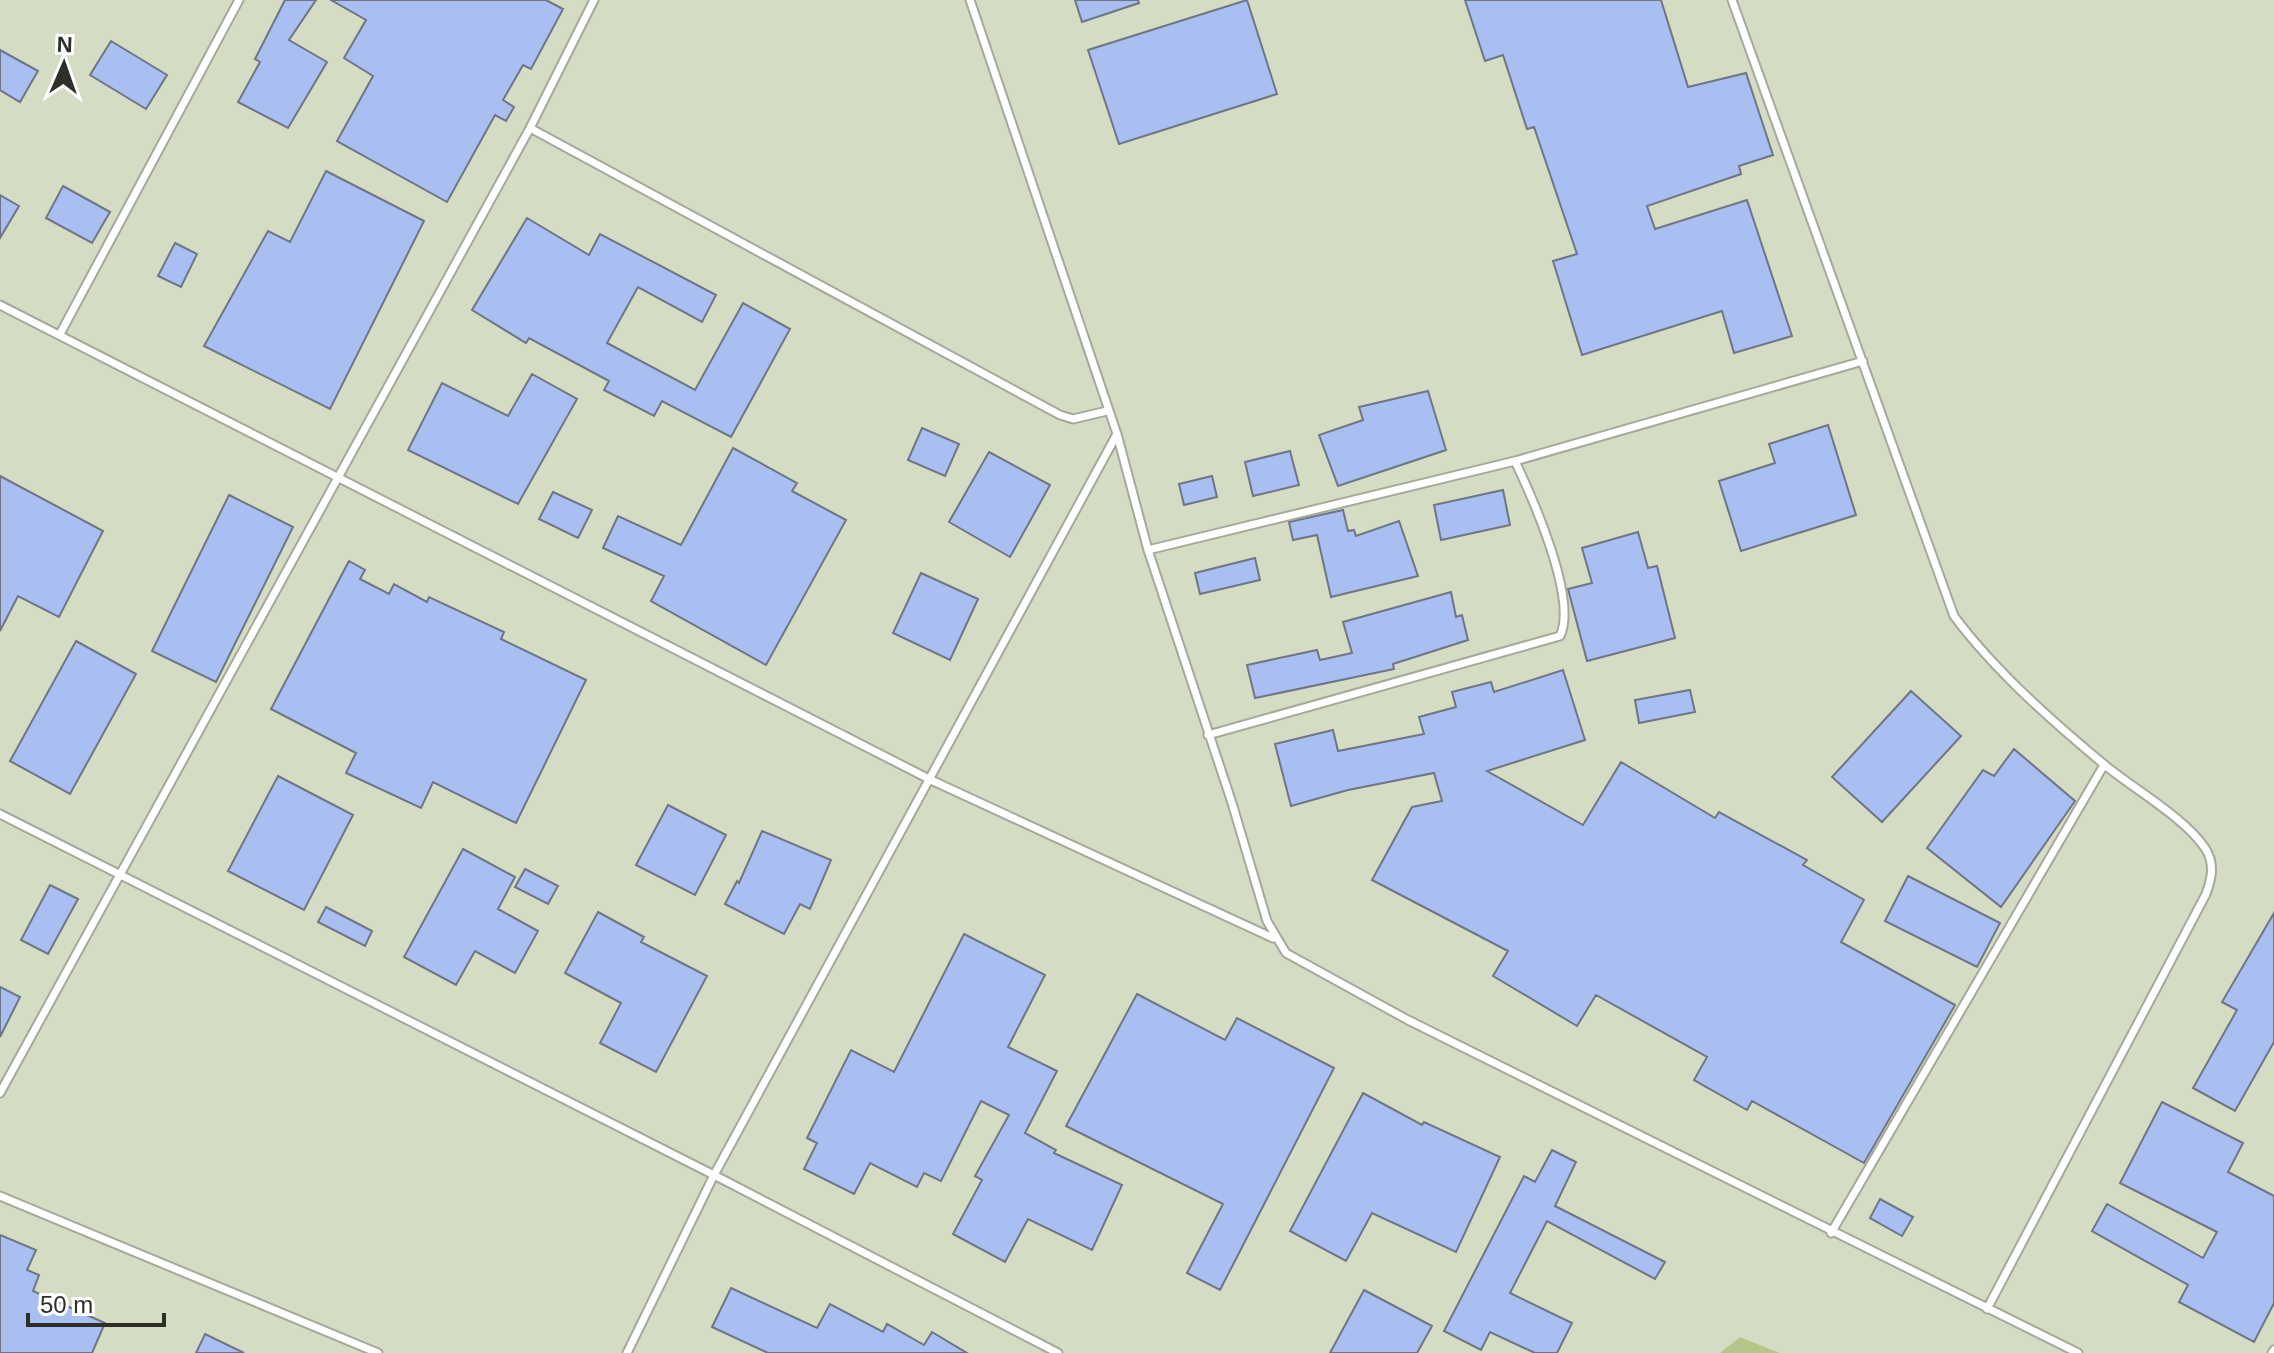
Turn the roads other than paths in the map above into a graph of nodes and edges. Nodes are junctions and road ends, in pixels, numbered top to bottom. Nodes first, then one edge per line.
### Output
1 (239, 0) edge
2 (594, 0) edge
3 (970, 0) edge
4 (1732, 0) edge
5 (530, 128) junction
6 (0, 305) edge
7 (60, 334) junction
8 (1863, 361) junction
9 (1107, 411) junction
10 (1117, 434) junction
11 (1515, 461) junction
12 (339, 478) junction
13 (1148, 550) junction
14 (1208, 735) junction
15 (2104, 765) junction
16 (931, 780) junction
17 (0, 814) edge
18 (122, 873) junction
19 (1274, 938) junction
20 (0, 1093) edge
21 (714, 1175) junction
22 (0, 1196) edge
23 (1831, 1233) junction
24 (1987, 1309) junction
25 (378, 1353) edge
26 (627, 1353) edge
27 (1058, 1353) edge
28 (2078, 1353) edge

1 - 7 lane
2 - 5 lane
3 - 9 lane
4 - 8 lane
5 - 9 lane
5 - 12 lane
6 - 7 lane
7 - 12 lane
8 - 11 lane
8 - 15 lane
9 - 10 lane
10 - 13 lane
10 - 16 lane
11 - 13 lane
11 - 14 lane
12 - 16 lane
12 - 18 lane
13 - 14 lane
14 - 19 lane
15 - 23 lane
15 - 24 lane
16 - 19 lane
16 - 21 lane
17 - 18 lane
18 - 20 lane
18 - 21 lane
19 - 23 lane
21 - 26 lane
21 - 27 lane
22 - 25 lane
23 - 24 lane
24 - 28 lane

